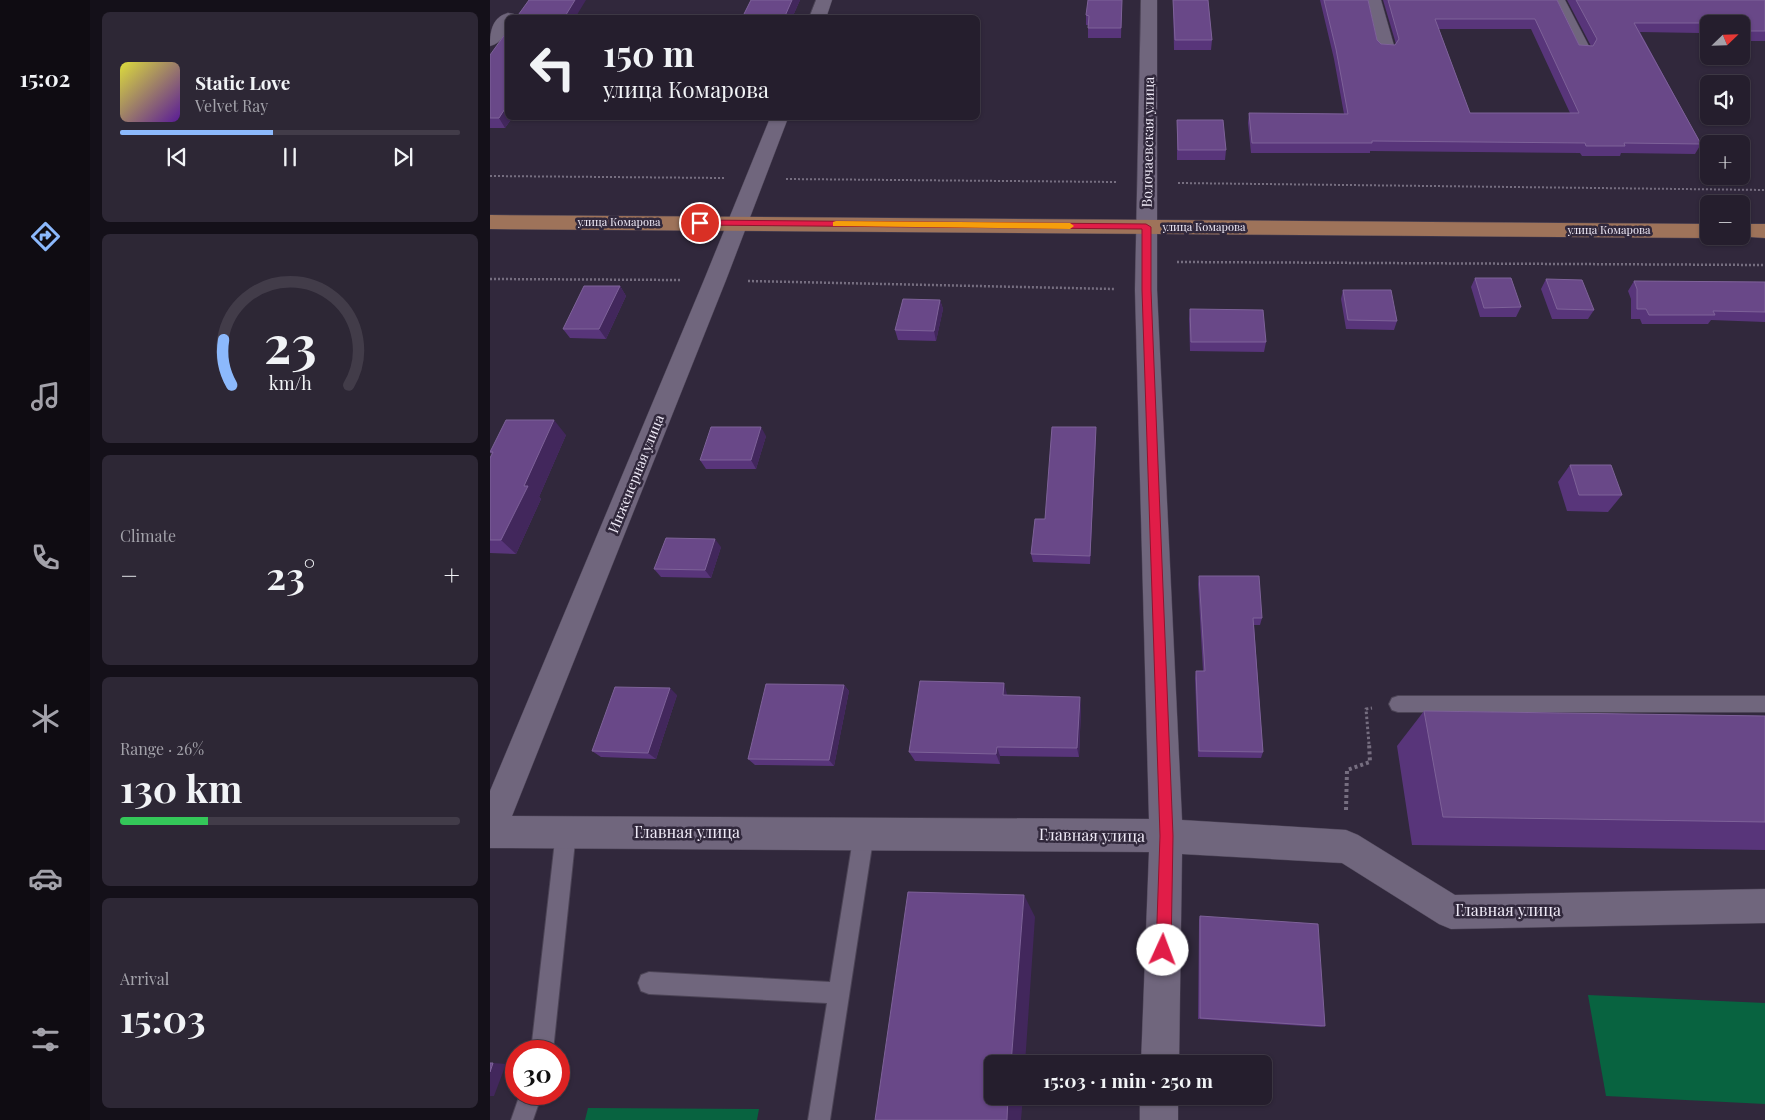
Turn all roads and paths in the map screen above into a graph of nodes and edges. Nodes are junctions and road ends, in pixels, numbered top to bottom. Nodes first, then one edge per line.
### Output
1 (824, 0) edge
2 (1149, 0) edge
3 (1373, 0) edge
4 (1556, 0) edge
5 (819, 15) edge
6 (505, 22) edge
7 (490, 41) edge
8 (1386, 49) edge
9 (1582, 50) edge
10 (778, 120) edge
11 (490, 222) edge
12 (738, 223) junction
13 (1146, 227) junction
14 (1700, 231) edge
15 (1750, 231) edge
16 (1765, 231) edge
17 (1146, 262) junction
18 (1765, 265) edge
19 (490, 279) edge
20 (715, 280) junction
21 (1146, 290) junction
22 (1398, 704) joint
23 (1765, 704) edge
24 (490, 831) edge
25 (566, 832) junction
26 (864, 833) junction
27 (1166, 836) junction
28 (1346, 846) junction
29 (1765, 906) edge
30 (649, 982) dead end
31 (839, 993) junction
32 (543, 1040) edge
33 (1160, 1055) edge
34 (527, 1105) edge
35 (1159, 1105) edge
36 (522, 1120) edge
37 (819, 1120) edge
38 (1159, 1120) edge

1 - 5 street
2 - 13 street, Волочаевская улица
3 - 8 street
4 - 9 street
6 - 7 street
10 - 12 street, Инженерная улица
11 - 12 main road, улица Комарова
12 - 13 main road, улица Комарова
12 - 20 street, Инженерная улица
13 - 14 main road, улица Комарова
13 - 17 street, Волочаевская улица
15 - 16 main road
17 - 18 path
17 - 21 street, Волочаевская улица
19 - 20 path
20 - 21 path
20 - 24 street, Инженерная улица
21 - 27 street, Волочаевская улица
22 - 23 lane
22 - 28 path
24 - 25 street, Главная улица
25 - 26 street, Главная улица
25 - 32 lane
26 - 27 street, Главная улица
26 - 31 lane
27 - 28 street, Главная улица
27 - 33 street, Волочаевская улица
28 - 29 street, Главная улица
30 - 31 lane
31 - 37 lane
34 - 36 lane
35 - 38 street

